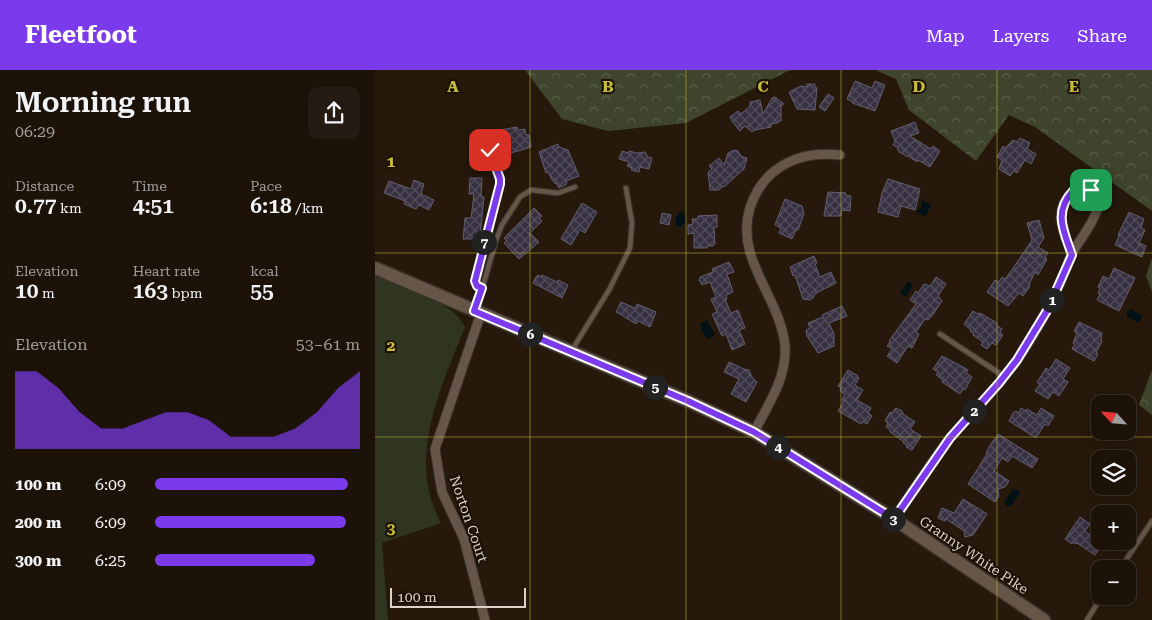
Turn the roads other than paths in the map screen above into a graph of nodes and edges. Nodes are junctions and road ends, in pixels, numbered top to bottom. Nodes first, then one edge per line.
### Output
1 (490, 150) dead end
2 (840, 155) dead end
3 (575, 187) dead end
4 (627, 188) dead end
5 (1072, 255) junction
6 (375, 268) edge
7 (482, 288) junction
8 (477, 312) junction
9 (940, 334) dead end
10 (571, 351) junction
11 (1005, 376) junction
12 (754, 432) junction
13 (894, 519) junction
14 (1152, 521) edge
15 (1126, 560) edge
16 (1096, 605) edge
17 (485, 620) edge
18 (1044, 620) edge
19 (1087, 620) edge

1 - 7 lane
2 - 12 street
3 - 7 lane
4 - 10 lane
5 - 5 street
5 - 11 street
6 - 8 main road, Granny White Pike
7 - 8 lane
8 - 10 main road, Granny White Pike
8 - 17 street, Norton Court
9 - 11 lane
10 - 12 main road, Granny White Pike
11 - 13 street
12 - 13 main road, Granny White Pike
13 - 18 main road, Granny White Pike
14 - 15 lane
16 - 19 lane

